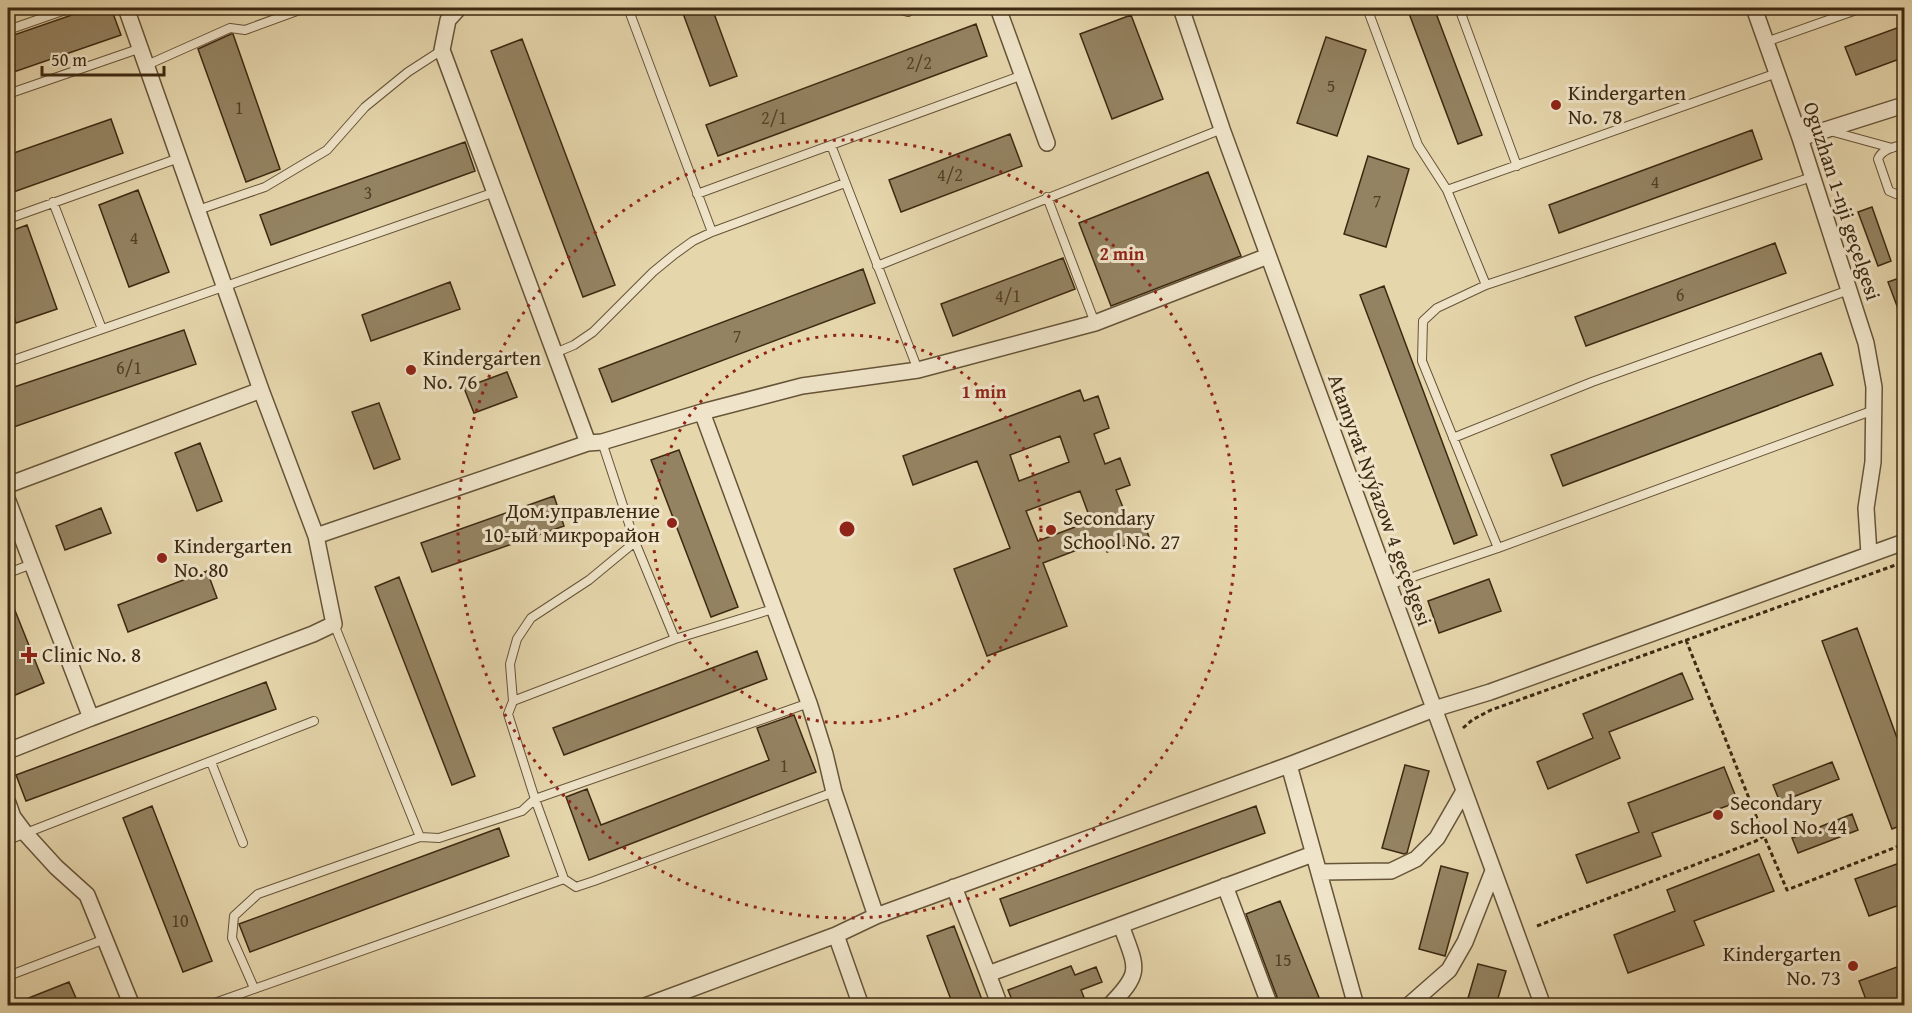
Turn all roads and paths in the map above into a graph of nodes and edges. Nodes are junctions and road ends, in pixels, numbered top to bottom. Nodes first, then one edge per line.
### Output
1 (71, 8) edge
2 (126, 8) edge
3 (305, 8) edge
4 (459, 8) edge
5 (628, 8) edge
6 (895, 8) edge
7 (998, 8) edge
8 (1181, 8) edge
9 (1367, 8) edge
10 (1458, 8) edge
11 (1754, 8) edge
12 (1862, 8) edge
13 (908, 12) dead end
14 (8, 30) edge
15 (1766, 42) junction
16 (141, 48) junction
17 (442, 50) junction
18 (147, 65) junction
19 (1777, 73) junction
20 (1023, 75) junction
21 (8, 94) edge
22 (1905, 105) edge
23 (1222, 129) junction
24 (1825, 130) junction
25 (1800, 138) junction
26 (1047, 143) dead end
27 (1905, 144) edge
28 (831, 145) junction
29 (1892, 148) junction
30 (179, 158) junction
31 (1517, 166) junction
32 (1812, 177) junction
33 (845, 183) junction
34 (1447, 190) junction
35 (495, 192) junction
36 (1905, 192) edge
37 (697, 194) junction
38 (1047, 197) junction
39 (53, 202) junction
40 (198, 210) junction
41 (8, 219) edge
42 (712, 232) junction
43 (1268, 256) junction
44 (877, 266) junction
45 (1486, 285) junction
46 (225, 287) junction
47 (1849, 290) junction
48 (1095, 323) junction
49 (102, 329) junction
50 (555, 352) junction
51 (8, 362) edge
52 (918, 370) junction
53 (261, 390) junction
54 (1874, 410) junction
55 (702, 412) junction
56 (1453, 438) junction
57 (595, 442) junction
58 (8, 485) edge
59 (8, 501) edge
60 (316, 536) junction
61 (635, 542) junction
62 (1905, 542) edge
63 (1498, 548) junction
64 (1869, 554) junction
65 (1905, 562) edge
66 (32, 564) junction
67 (8, 573) edge
68 (1389, 585) junction
69 (773, 609) junction
70 (334, 624) junction
71 (675, 639) junction
72 (1686, 640) junction
73 (513, 701) junction
74 (809, 703) junction
75 (1434, 709) junction
76 (91, 718) junction
77 (314, 721) dead end
78 (1463, 728) dead end
79 (8, 751) edge
80 (211, 762) junction
81 (1289, 765) junction
82 (1464, 791) junction
83 (834, 792) junction
84 (535, 799) junction
85 (8, 803) edge
86 (25, 833) junction
87 (1764, 836) junction
88 (420, 837) junction
89 (8, 840) edge
90 (243, 843) dead end
91 (1905, 844) edge
92 (1313, 854) junction
93 (1493, 871) junction
94 (1320, 872) junction
95 (564, 879) junction
96 (1225, 886) junction
97 (954, 887) junction
98 (876, 916) junction
99 (1121, 925) junction
100 (1537, 926) dead end
101 (836, 935) junction
102 (105, 939) junction
103 (988, 974) junction
104 (8, 976) edge
105 (254, 988) junction
106 (132, 1005) edge
107 (206, 1005) edge
108 (645, 1005) edge
109 (861, 1005) edge
110 (1000, 1005) edge
111 (1109, 1005) edge
112 (1270, 1005) edge
113 (1356, 1005) edge
114 (1408, 1005) edge
115 (1543, 1005) edge

1 - 14 lane
2 - 16 street
3 - 18 lane
4 - 17 street
5 - 37 lane
6 - 13 lane
7 - 20 street
8 - 23 street, Atamyrat Nyýazow 4 geçelgesi
9 - 34 lane
10 - 31 lane
11 - 15 street, Oguzhan 1-nji geçelgesi
12 - 15 lane
15 - 19 street, Oguzhan 1-nji geçelgesi
16 - 18 street
16 - 21 lane
17 - 35 street
17 - 40 lane
18 - 30 street
19 - 25 street, Oguzhan 1-nji geçelgesi
19 - 31 lane
20 - 26 street
20 - 28 lane
22 - 24 street
23 - 38 lane
23 - 43 street, Atamyrat Nyýazow 4 geçelgesi
24 - 25 street
24 - 29 lane
25 - 32 street, Oguzhan 1-nji geçelgesi
27 - 29 lane
28 - 33 lane
28 - 37 lane
29 - 36 lane
30 - 39 lane
30 - 40 street
31 - 34 lane
32 - 45 lane
32 - 47 street, Oguzhan 1-nji geçelgesi
33 - 42 lane
33 - 44 lane
34 - 45 lane
35 - 46 lane
35 - 50 street
37 - 42 lane
38 - 44 lane
38 - 48 lane
39 - 41 lane
39 - 49 lane
40 - 46 street
42 - 50 lane
43 - 48 street
43 - 68 street, Atamyrat Nyýazow 4 geçelgesi
44 - 52 lane
45 - 56 lane
46 - 49 lane
46 - 53 street
47 - 54 street, Oguzhan 1-nji geçelgesi
47 - 56 lane
48 - 52 street
49 - 51 lane
50 - 57 street
52 - 55 street
53 - 58 street
53 - 60 street
54 - 63 lane
54 - 64 street, Oguzhan 1-nji geçelgesi
55 - 57 street
55 - 69 street
56 - 63 lane
57 - 60 street
57 - 61 lane
59 - 66 street
60 - 70 street
61 - 71 lane
61 - 73 lane
62 - 64 street
63 - 68 lane
64 - 75 street
65 - 72 path
66 - 67 lane
66 - 76 street
68 - 75 street, Atamyrat Nyýazow 4 geçelgesi
69 - 71 lane
69 - 74 street
70 - 76 street
70 - 88 lane
71 - 73 lane
72 - 78 path
72 - 87 path
73 - 84 lane
74 - 83 street
74 - 84 lane
75 - 81 street
75 - 82 street, Atamyrat Nyýazow 4 geçelgesi
76 - 79 street
77 - 80 lane
80 - 86 lane
80 - 90 lane
81 - 92 street
81 - 97 street
82 - 93 street, Atamyrat Nyýazow 4 geçelgesi
82 - 94 street
83 - 95 lane
83 - 98 street
84 - 88 lane
84 - 95 lane
85 - 86 street
86 - 89 lane
86 - 102 street
87 - 91 path
87 - 100 path
88 - 105 lane
92 - 94 street
92 - 96 street
93 - 114 street
93 - 115 street, Atamyrat Nyýazow 4 geçelgesi
94 - 113 street
95 - 105 lane
96 - 99 street
96 - 112 street
97 - 98 street
97 - 103 street
98 - 101 street
99 - 103 street
99 - 111 street
101 - 108 street
101 - 109 street
102 - 104 lane
102 - 106 street
103 - 110 street
105 - 107 lane

